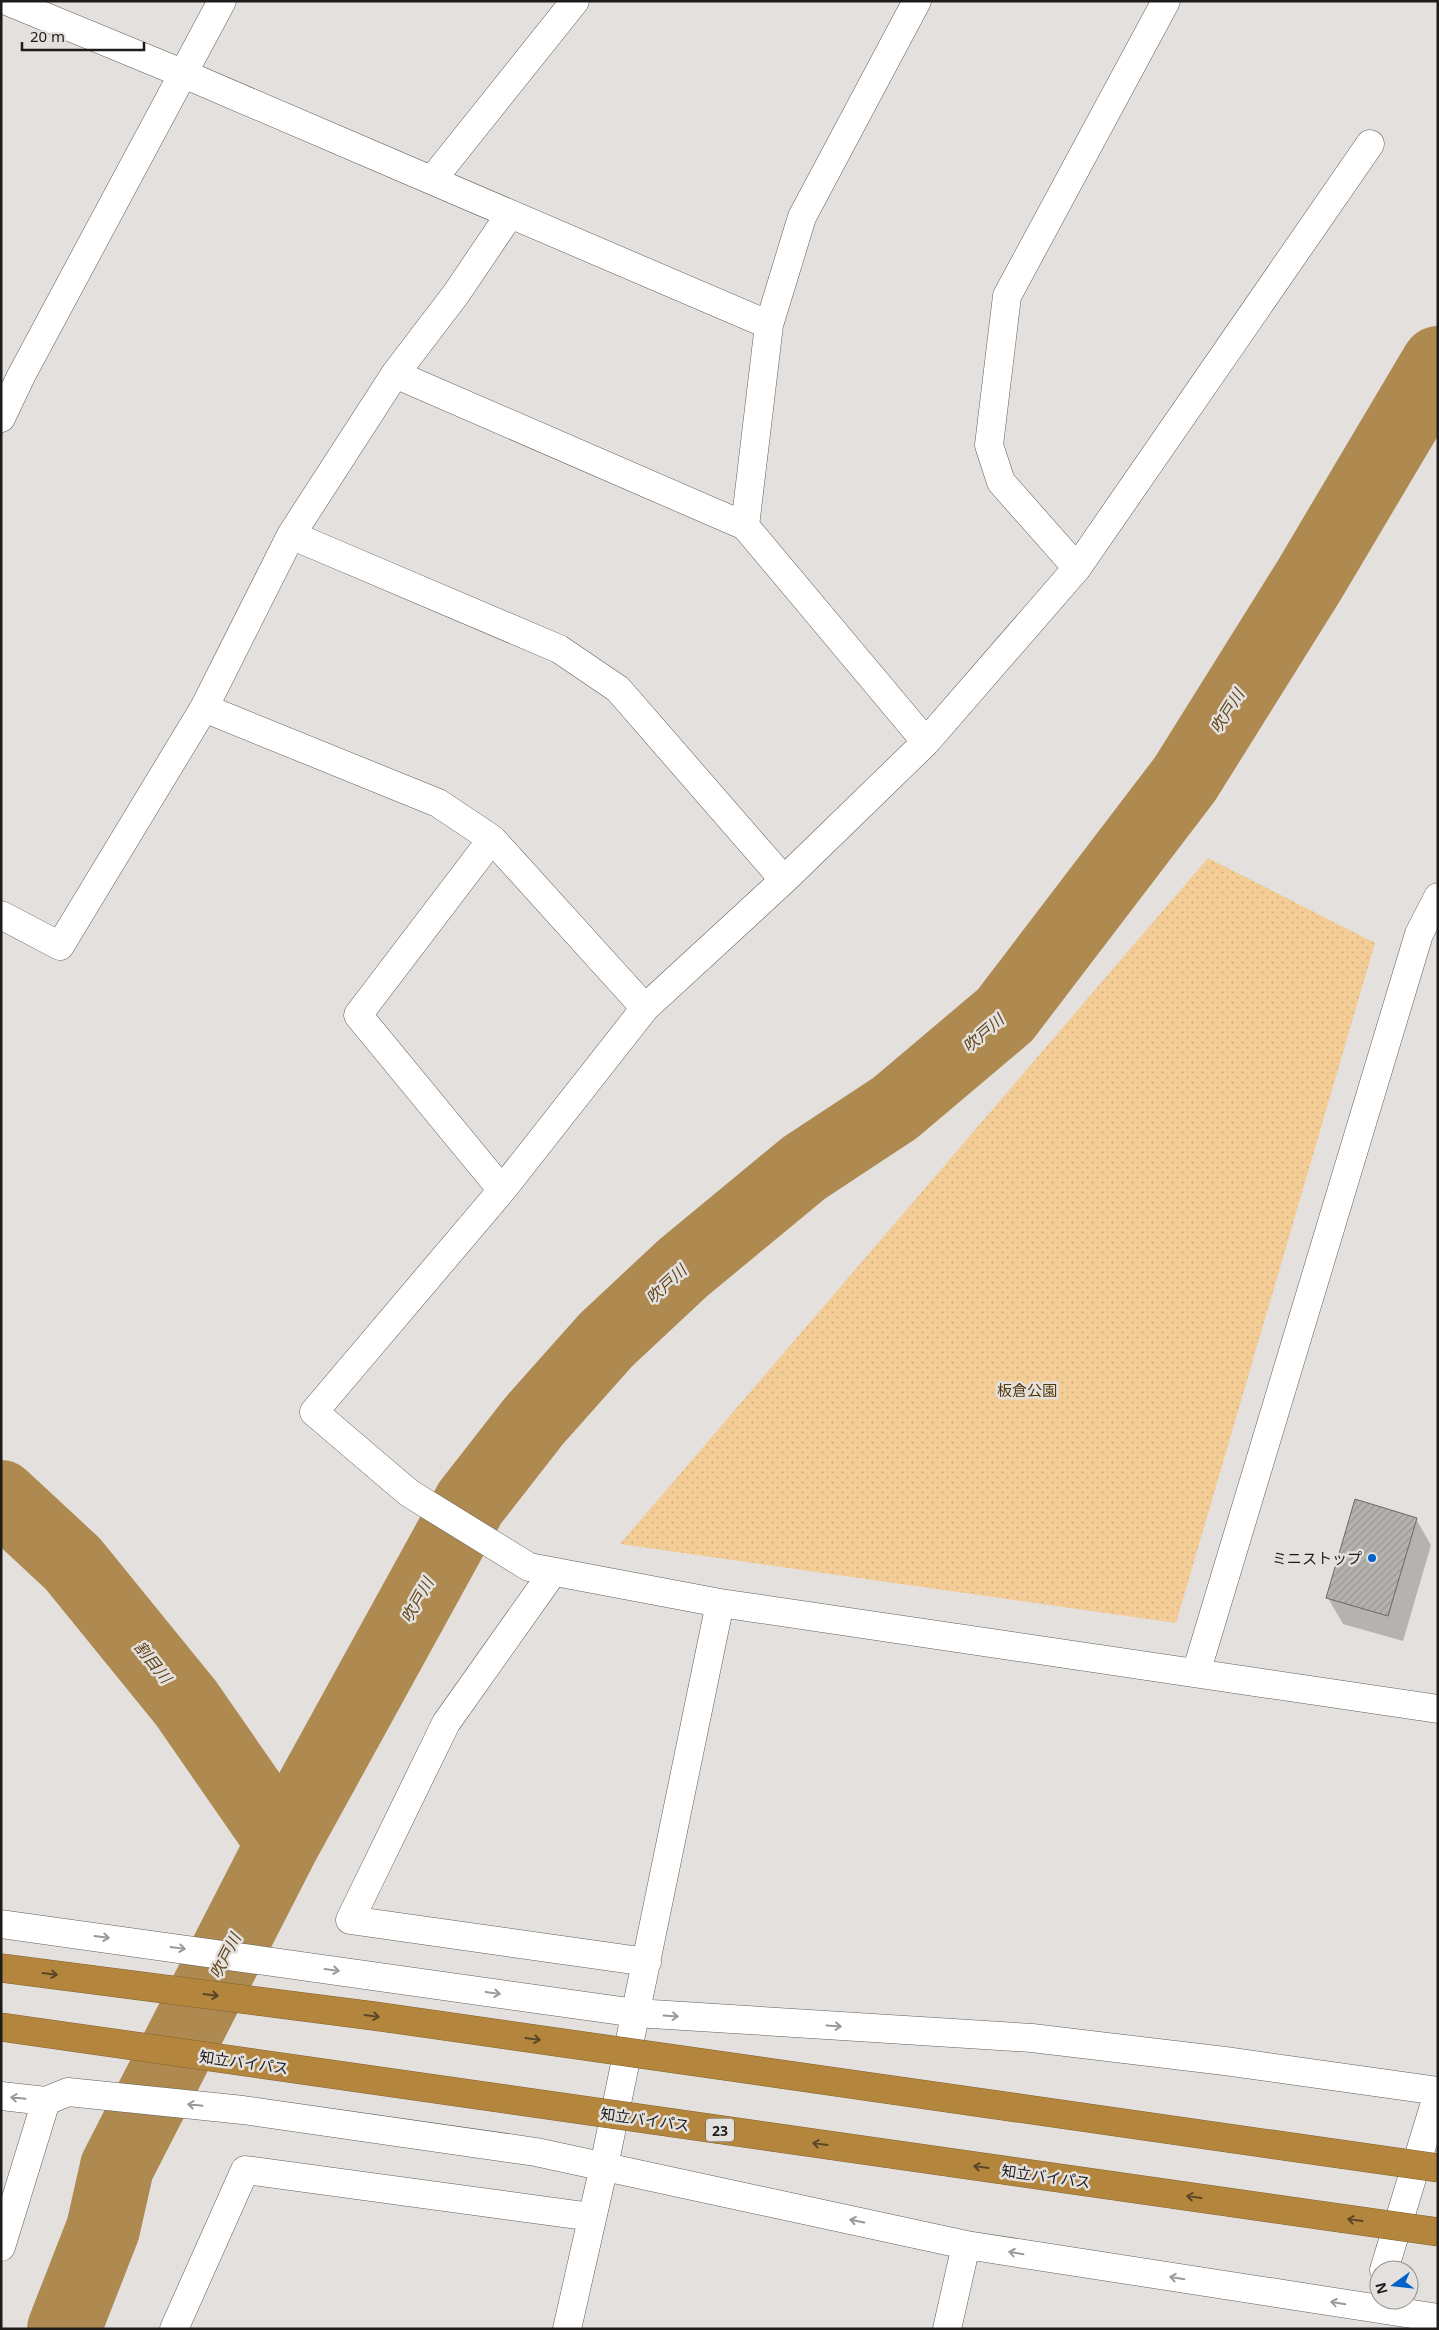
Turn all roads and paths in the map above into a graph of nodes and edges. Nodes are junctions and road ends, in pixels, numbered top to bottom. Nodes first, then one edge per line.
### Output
1 (7, 1) edge
2 (222, 1) edge
3 (575, 1) edge
4 (917, 1) edge
5 (1166, 1) edge
6 (184, 74) junction
7 (1370, 144) dead end
8 (432, 180) junction
9 (510, 214) junction
10 (768, 325) junction
11 (395, 374) junction
12 (1, 418) edge
13 (745, 526) junction
14 (291, 535) junction
15 (1077, 568) junction
16 (204, 708) junction
17 (926, 742) junction
18 (492, 839) junction
19 (784, 880) junction
20 (1438, 897) edge
21 (1, 916) edge
22 (1428, 937) edge
23 (645, 1008) junction
24 (502, 1190) junction
25 (541, 1569) junction
26 (720, 1603) junction
27 (1196, 1673) junction
28 (1438, 1709) edge
29 (1, 1924) edge
30 (647, 1962) junction
31 (1, 1968) edge
32 (636, 2013) junction
33 (1, 2027) edge
34 (1438, 2092) edge
35 (1, 2096) edge
36 (57, 2096) junction
37 (604, 2166) junction
38 (1438, 2168) edge
39 (592, 2217) junction
40 (1438, 2232) edge
41 (966, 2245) junction
42 (1, 2247) edge
43 (1387, 2260) edge
44 (1369, 2308) edge
45 (1385, 2310) edge
46 (1438, 2318) edge
47 (174, 2329) edge
48 (567, 2329) edge
49 (947, 2329) edge

1 - 6 street
2 - 6 street
3 - 8 street
4 - 10 street
5 - 15 street
6 - 8 street
6 - 12 street
7 - 15 street
8 - 9 street
9 - 10 street
9 - 11 street
10 - 13 street
11 - 13 street
11 - 14 street
13 - 17 street
14 - 16 street
14 - 19 street
15 - 17 street
16 - 18 street
16 - 21 street
17 - 19 street
18 - 23 street
18 - 24 street
19 - 23 street
20 - 22 street
22 - 27 street
23 - 24 street
24 - 25 street
25 - 26 street
25 - 30 street
26 - 27 street
26 - 30 street
27 - 28 street
29 -> 32 street
30 - 32 street
31 -> 38 highway, bridge
32 -> 34 street
32 - 37 street
40 -> 33 highway, 知立バイパス / 23, bridge
34 - 43 street
36 -> 35 street
37 -> 36 street
36 - 42 street
37 - 39 street
41 -> 37 street
39 - 47 street
39 - 48 street
44 -> 41 street
41 - 49 street
45 - 46 street

